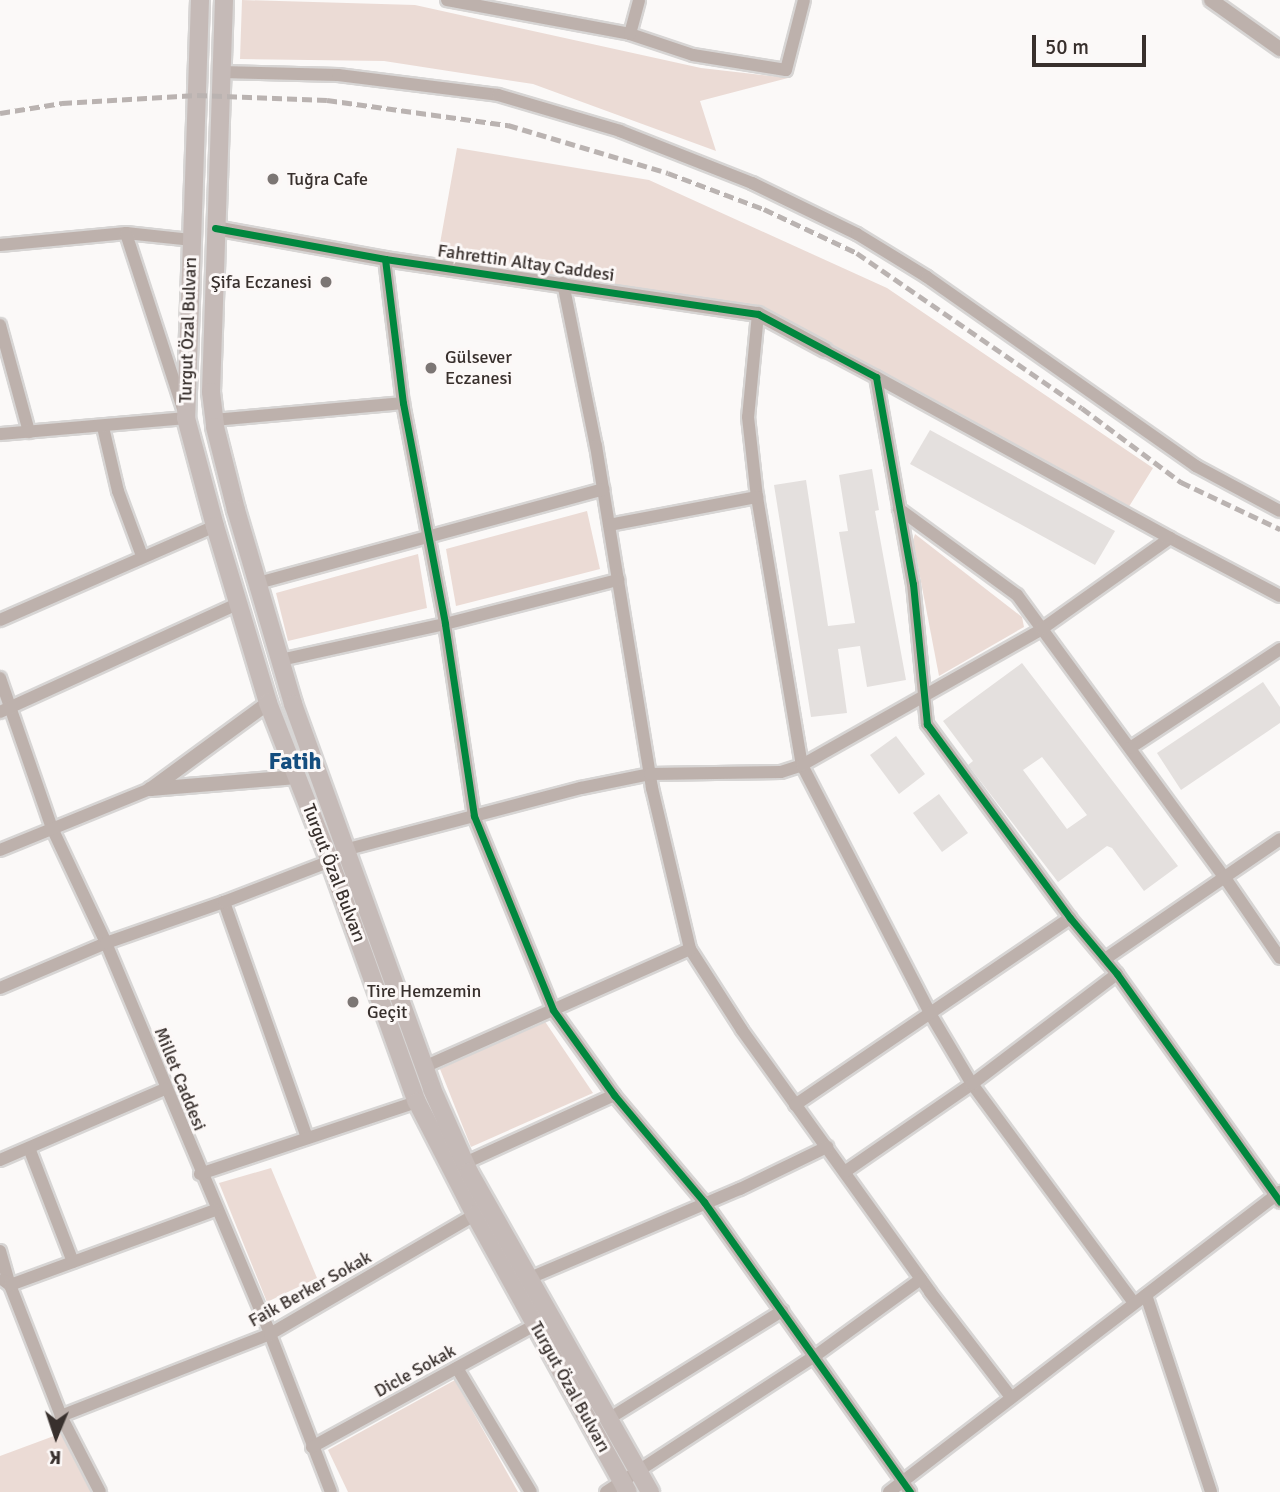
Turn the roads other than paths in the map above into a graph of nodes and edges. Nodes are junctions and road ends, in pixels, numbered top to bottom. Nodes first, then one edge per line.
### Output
1 (200, 0) edge
2 (224, 0) edge
3 (447, 0) edge
4 (639, 0) edge
5 (804, 0) edge
6 (1211, 0) edge
7 (630, 34) junction
8 (1280, 49) edge
9 (221, 72) junction
10 (215, 228) junction
11 (126, 233) junction
12 (191, 240) junction
13 (0, 245) edge
14 (385, 259) junction
15 (563, 283) junction
16 (758, 314) junction
17 (0, 325) edge
18 (825, 350) joint
19 (876, 377) junction
20 (403, 403) junction
21 (186, 418) junction
22 (214, 420) junction
23 (103, 427) junction
24 (29, 432) junction
25 (0, 434) edge
26 (603, 489) junction
27 (757, 497) junction
28 (899, 509) junction
29 (1280, 511) edge
30 (609, 525) junction
31 (215, 526) junction
32 (429, 535) junction
33 (1170, 538) junction
34 (142, 556) junction
35 (618, 580) junction
36 (258, 583) junction
37 (1280, 596) edge
38 (239, 603) junction
39 (0, 620) edge
40 (445, 624) junction
41 (1042, 629) junction
42 (1280, 649) edge
43 (281, 660) junction
44 (0, 678) edge
45 (925, 695) junction
46 (268, 703) junction
47 (5, 710) edge
48 (1130, 748) junction
49 (802, 765) junction
50 (650, 774) junction
51 (297, 777) junction
52 (150, 789) junction
53 (474, 816) junction
54 (52, 828) junction
55 (1280, 839) edge
56 (348, 849) junction
57 (0, 850) edge
58 (330, 861) junction
59 (1225, 878) junction
60 (224, 902) junction
61 (1070, 918) junction
62 (106, 943) junction
63 (690, 949) junction
64 (1280, 958) edge
65 (1105, 959) junction
66 (1117, 974) junction
67 (0, 988) edge
68 (553, 1010) junction
69 (931, 1015) junction
70 (424, 1067) junction
71 (972, 1084) junction
72 (165, 1088) junction
73 (614, 1095) junction
74 (417, 1102) junction
75 (795, 1105) junction
76 (307, 1138) junction
77 (29, 1147) junction
78 (827, 1147) junction
79 (0, 1160) edge
80 (465, 1163) junction
81 (846, 1171) junction
82 (200, 1174) junction
83 (1279, 1196) edge
84 (704, 1202) junction
85 (215, 1210) junction
86 (482, 1211) junction
87 (0, 1251) edge
88 (73, 1262) junction
89 (530, 1278) junction
90 (921, 1279) junction
91 (5, 1281) edge
92 (1146, 1295) junction
93 (1134, 1303) junction
94 (782, 1311) junction
95 (535, 1325) junction
96 (270, 1334) junction
97 (815, 1356) junction
98 (457, 1368) junction
99 (1011, 1397) junction
100 (61, 1416) junction
101 (610, 1418) junction
102 (312, 1447) junction
103 (639, 1473) junction
104 (904, 1480) junction
105 (625, 1487) edge
106 (100, 1492) edge
107 (331, 1492) edge
108 (531, 1492) edge
109 (606, 1492) edge
110 (650, 1492) edge
111 (889, 1492) edge
112 (910, 1492) edge
113 (1210, 1492) edge

1 - 12 main road, Turgut Özal Bulvarı
2 - 9 main road, Turgut Özal Bulvarı
3 - 7 street
4 - 7 street
5 - 7 street
6 - 8 street
9 - 10 main road, Turgut Özal Bulvarı
9 - 29 street
10 - 14 street, Fahrettin Altay Caddesi
10 - 22 main road, Turgut Özal Bulvarı
11 - 12 street
11 - 13 street
11 - 21 street
12 - 21 main road, Turgut Özal Bulvarı
14 - 15 street, Fahrettin Altay Caddesi
14 - 20 street
15 - 16 street, Fahrettin Altay Caddesi
15 - 26 street
16 - 18 street, Fahrettin Altay Caddesi
16 - 27 street
17 - 24 street
18 - 19 street
19 - 28 street
19 - 33 street
20 - 22 street
20 - 32 street
21 - 23 street
21 - 31 main road, Turgut Özal Bulvarı
22 - 36 main road, Turgut Özal Bulvarı
23 - 24 street
23 - 34 street
24 - 25 street
26 - 30 street
26 - 32 street
27 - 30 street
27 - 49 street
28 - 41 street
28 - 45 street
30 - 35 street
31 - 34 street
31 - 38 main road, Turgut Özal Bulvarı
32 - 36 street
32 - 40 street
33 - 37 street
33 - 41 street
34 - 39 street
35 - 40 street
35 - 50 street
36 - 43 main road, Turgut Özal Bulvarı
38 - 46 main road, Turgut Özal Bulvarı
38 - 47 street
40 - 43 street
40 - 53 street
41 - 45 street
41 - 48 street
42 - 48 street
43 - 56 main road, Turgut Özal Bulvarı
44 - 47 street, Millet Caddesi
45 - 49 street
45 - 61 street
46 - 51 main road, Turgut Özal Bulvarı
46 - 52 street
47 - 54 street, Millet Caddesi
48 - 59 street
49 - 50 street
49 - 69 street
50 - 53 street
50 - 63 street
51 - 52 street
51 - 58 main road, Turgut Özal Bulvarı
52 - 54 street
53 - 56 street
53 - 68 street
54 - 57 street
54 - 62 street, Millet Caddesi
55 - 59 street
56 - 70 main road, Turgut Özal Bulvarı
58 - 60 street
58 - 74 main road, Turgut Özal Bulvarı
59 - 64 street
59 - 65 street
60 - 62 street
60 - 76 street
61 - 65 street
61 - 69 street
62 - 67 street
62 - 72 street, Millet Caddesi
63 - 68 street
63 - 75 street
65 - 66 street
66 - 71 street
66 - 83 street
68 - 70 street
68 - 73 street
69 - 71 street
69 - 75 street
70 - 80 main road, Turgut Özal Bulvarı
71 - 81 street
71 - 93 street
72 - 77 street
72 - 82 street, Millet Caddesi
73 - 80 street
73 - 84 street
74 - 76 street
74 - 86 main road, Turgut Özal Bulvarı
75 - 78 street
76 - 82 street
77 - 79 street
77 - 88 street
78 - 81 street
78 - 84 street
80 - 86 main road, Turgut Özal Bulvarı
81 - 90 street
82 - 85 street, Millet Caddesi
83 - 92 street
84 - 89 street
84 - 94 street
85 - 88 street
85 - 96 street, Millet Caddesi
86 - 89 main road, Turgut Özal Bulvarı
86 - 95 main road, Turgut Özal Bulvarı
86 - 96 street, Faik Berker Sokak
87 - 91 street
88 - 91 street
89 - 101 main road, Turgut Özal Bulvarı
90 - 97 street
90 - 99 street
91 - 100 street
92 - 93 street
92 - 113 street
93 - 99 street
94 - 97 street
94 - 101 street
95 - 98 street, Dicle Sokak
95 - 105 main road, Turgut Özal Bulvarı
96 - 100 street, Faik Berker Sokak
96 - 102 street, Millet Caddesi
97 - 103 street
97 - 104 street
98 - 102 street, Dicle Sokak
98 - 108 street
99 - 104 street
100 - 106 street
101 - 103 main road, Turgut Özal Bulvarı
102 - 107 street, Millet Caddesi
103 - 105 street
103 - 110 main road, Turgut Özal Bulvarı
104 - 111 street
104 - 112 street
105 - 109 street

